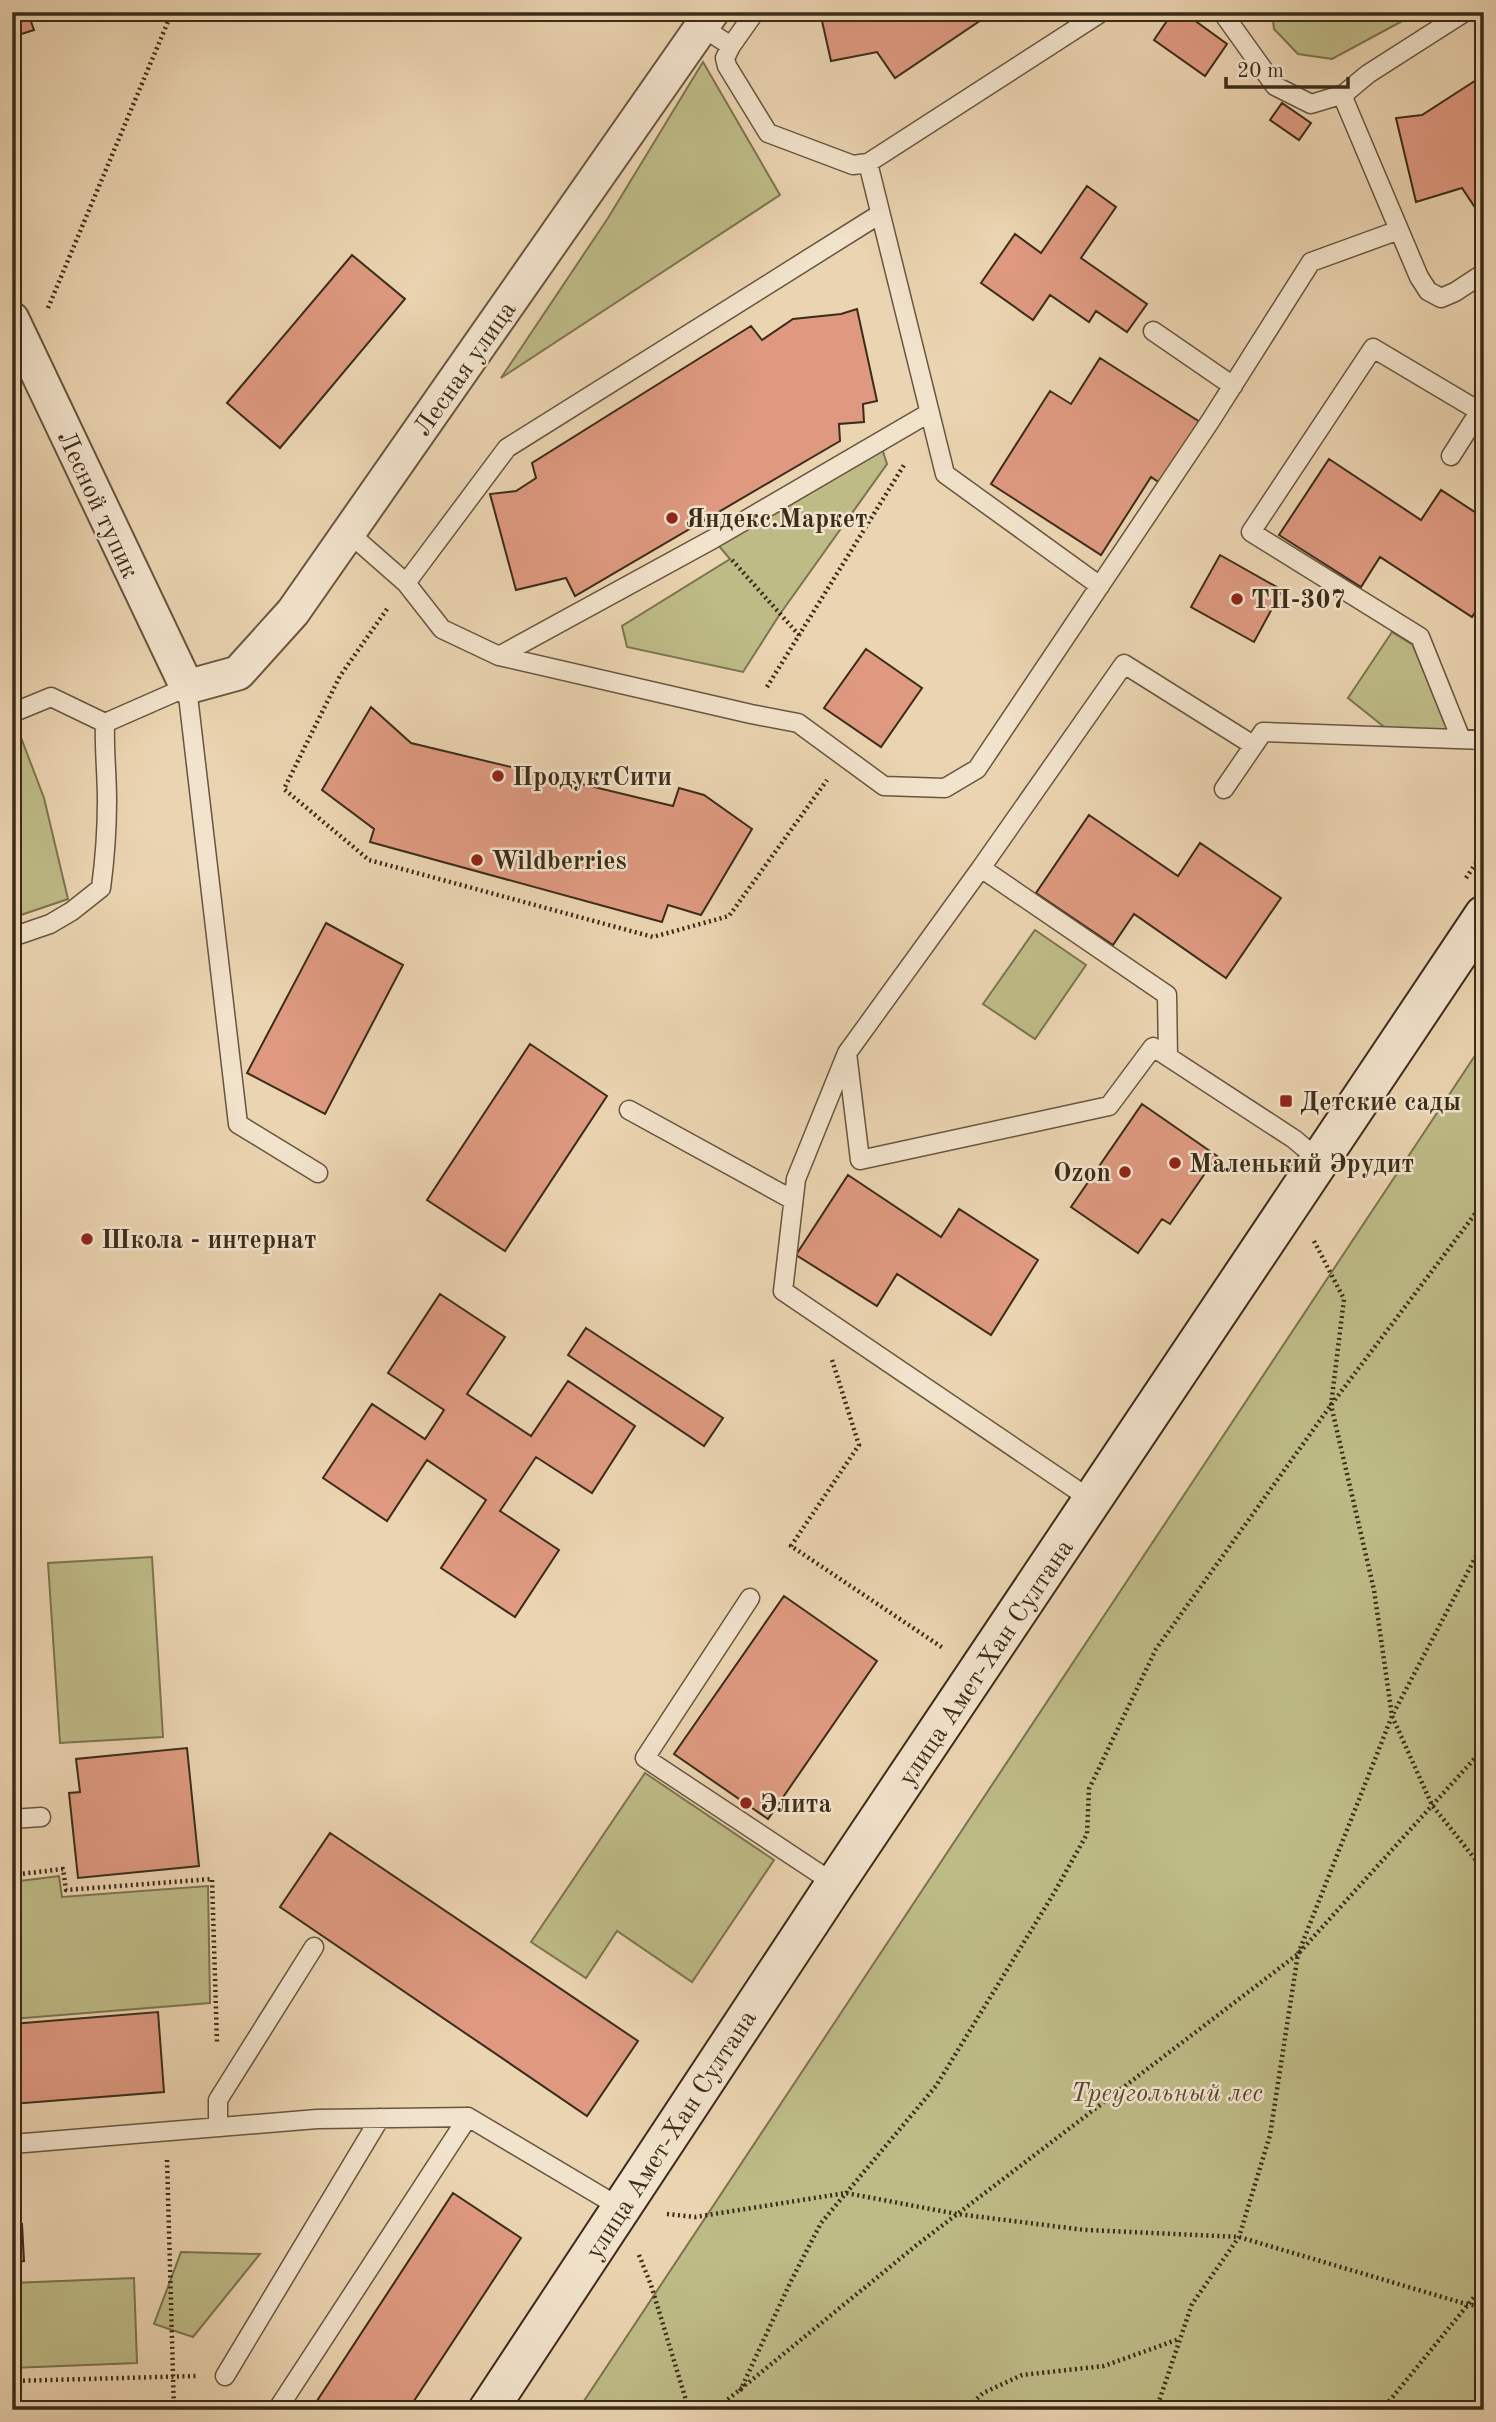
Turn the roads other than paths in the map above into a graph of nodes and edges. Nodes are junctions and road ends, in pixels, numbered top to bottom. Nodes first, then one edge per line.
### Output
1 (755, 12) edge
2 (1102, 12) edge
3 (1222, 12) edge
4 (1465, 12) edge
5 (707, 20) edge
6 (731, 46) junction
7 (1344, 94) junction
8 (868, 163) junction
9 (880, 214) junction
10 (1399, 230) junction
11 (1484, 273) edge
12 (12, 319) edge
13 (1153, 331) dead end
14 (1233, 386) junction
15 (929, 413) junction
16 (1481, 413) edge
17 (1451, 456) dead end
18 (349, 533) junction
19 (406, 583) junction
20 (1100, 586) junction
21 (499, 656) junction
22 (187, 687) junction
23 (12, 713) edge
24 (105, 723) junction
25 (1461, 739) junction
26 (1484, 740) edge
27 (1253, 745) junction
28 (1224, 789) dead end
29 (981, 867) junction
30 (1484, 915) edge
31 (12, 937) edge
32 (847, 1053) junction
33 (1168, 1056) junction
34 (629, 1110) dead end
35 (1319, 1160) junction
36 (318, 1173) dead end
37 (793, 1200) junction
38 (1093, 1501) junction
39 (750, 1598) dead end
40 (41, 1816) dead end
41 (12, 1819) edge
42 (835, 1884) junction
43 (314, 1947) dead end
44 (468, 2117) junction
45 (380, 2118) junction
46 (218, 2126) junction
47 (12, 2144) edge
48 (621, 2208) junction
49 (225, 2376) road end
50 (278, 2410) edge
51 (488, 2410) edge

1 - 6 lane
2 - 8 lane
3 - 7 lane
4 - 7 lane
5 - 6 lane
5 - 18 street, Лесная улица
6 - 8 lane
7 - 10 lane
8 - 9 lane
9 - 15 lane
9 - 19 lane
10 - 11 lane
10 - 14 lane
12 - 22 street, Лесной тупик
13 - 14 lane
14 - 20 lane
15 - 20 lane
15 - 21 lane
16 - 17 lane
16 - 25 lane
18 - 19 lane
18 - 22 street, Лесная улица
19 - 21 lane
20 - 21 lane
22 - 24 lane
22 - 36 lane
23 - 24 lane
24 - 31 lane
25 - 26 lane
25 - 27 lane
27 - 28 lane
27 - 29 lane
29 - 32 lane
29 - 33 lane
30 - 35 main road, улица Амет-Хан Султана
32 - 33 lane
32 - 37 lane
33 - 35 lane
34 - 37 lane
35 - 38 main road, улица Амет-Хан Султана
37 - 38 lane
38 - 42 main road, улица Амет-Хан Султана
39 - 42 lane
40 - 41 lane
42 - 48 main road, улица Амет-Хан Султана
43 - 46 lane
44 - 45 lane
44 - 48 lane
44 - 50 lane
45 - 46 lane
45 - 49 lane
46 - 47 lane
48 - 51 main road, улица Амет-Хан Султана

